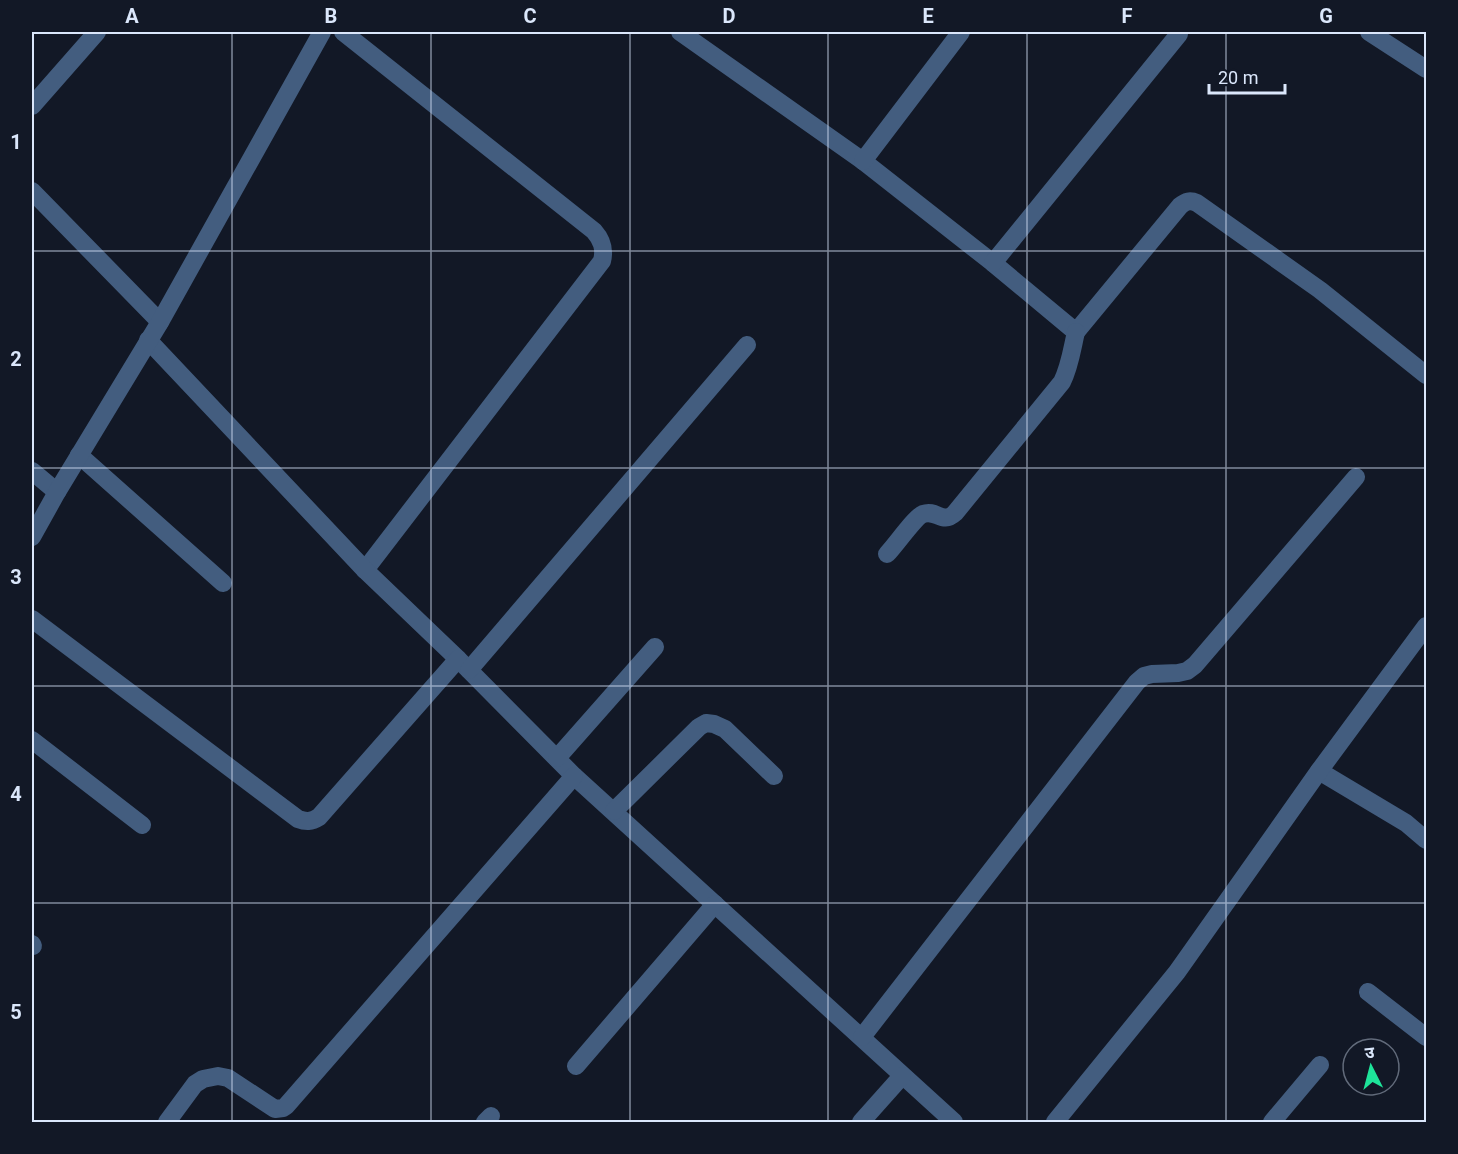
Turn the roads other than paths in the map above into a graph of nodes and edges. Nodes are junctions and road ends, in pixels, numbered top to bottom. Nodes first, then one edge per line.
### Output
1 (97, 32) edge
2 (322, 32) edge
3 (343, 32) edge
4 (680, 32) edge
5 (961, 32) edge
6 (1370, 32) edge
7 (1179, 34) dead end
8 (1426, 69) edge
9 (32, 106) edge
10 (863, 161) junction
11 (32, 191) edge
12 (993, 262) junction
13 (160, 322) junction
14 (1076, 332) junction
15 (148, 340) junction
16 (747, 345) dead end
17 (1426, 375) edge
18 (79, 455) junction
19 (32, 471) edge
20 (1356, 477) dead end
21 (57, 492) junction
22 (32, 537) edge
23 (888, 554) dead end
24 (365, 570) junction
25 (223, 583) dead end
26 (32, 620) edge
27 (1426, 626) edge
28 (655, 647) dead end
29 (463, 664) junction
30 (32, 740) edge
31 (557, 758) junction
32 (1319, 771) junction
33 (574, 776) junction
34 (774, 776) dead end
35 (614, 811) junction
36 (142, 825) dead end
37 (1426, 840) edge
38 (715, 904) junction
39 (1368, 992) dead end
40 (861, 1037) junction
41 (1426, 1037) edge
42 (1320, 1065) dead end
43 (576, 1066) dead end
44 (902, 1076) junction
45 (167, 1122) edge
46 (861, 1122) edge
47 (954, 1122) edge
48 (1055, 1122) edge
49 (1272, 1122) edge

1 - 9 street
2 - 13 street
3 - 24 street
4 - 10 street
5 - 10 street
6 - 8 street
7 - 12 street
10 - 12 street
11 - 13 street
12 - 14 street
13 - 15 street
14 - 17 street
14 - 23 street
15 - 18 street
15 - 24 street
16 - 29 street
18 - 21 street
18 - 25 street
19 - 21 street
20 - 40 street
21 - 22 street
24 - 29 street
26 - 29 street
27 - 32 street
28 - 31 street
29 - 31 street
30 - 36 street
31 - 33 street
32 - 37 street
32 - 48 street
33 - 35 street
33 - 45 street
34 - 35 street
35 - 38 street
38 - 40 street
38 - 43 street
39 - 41 street
40 - 44 street
42 - 49 street
44 - 46 street
44 - 47 street

